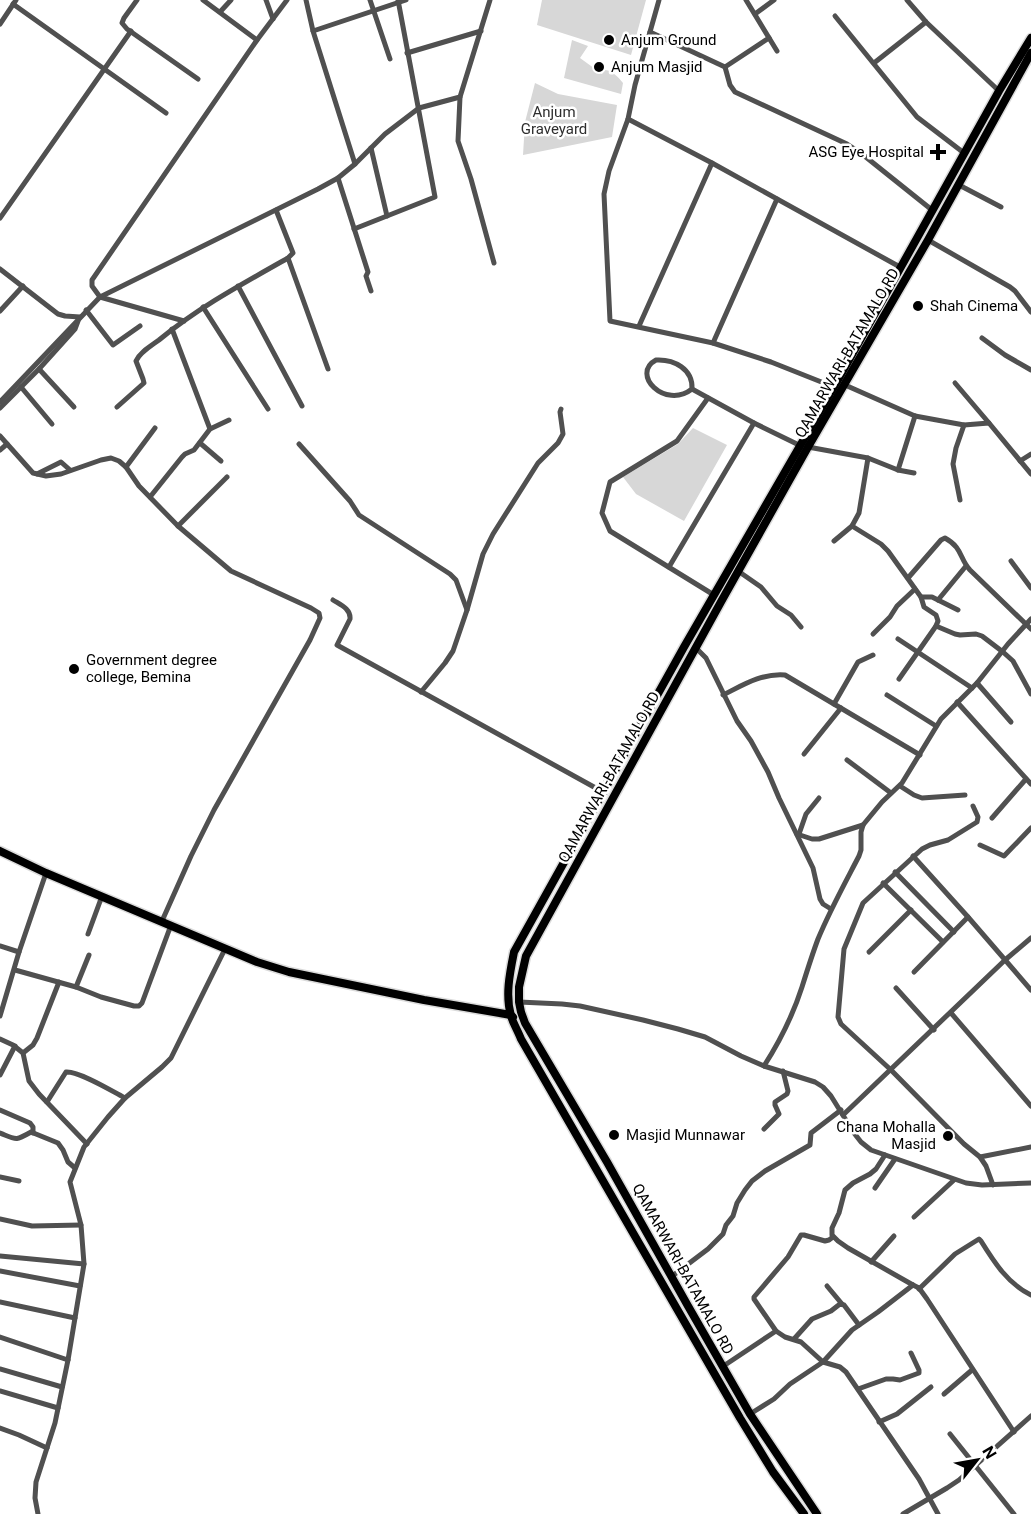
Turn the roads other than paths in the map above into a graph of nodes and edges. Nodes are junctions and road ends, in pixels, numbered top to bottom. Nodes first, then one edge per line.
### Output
1 (137, 0) edge
2 (203, 0) edge
3 (231, 0) edge
4 (267, 0) edge
5 (287, 0) edge
6 (306, 0) edge
7 (370, 0) edge
8 (406, 0) edge
9 (490, 0) edge
10 (659, 0) edge
11 (746, 0) edge
12 (774, 0) edge
13 (907, 0) edge
14 (398, 1) edge
15 (14, 2) edge
16 (220, 12) junction
17 (374, 12) junction
18 (755, 14) junction
19 (835, 16) dead end
20 (273, 19) junction
21 (926, 22) junction
22 (0, 24) edge
23 (131, 31) junction
24 (313, 31) junction
25 (481, 31) junction
26 (650, 32) junction
27 (769, 38) junction
28 (257, 40) junction
29 (1031, 40) edge
30 (777, 51) dead end
31 (407, 53) junction
32 (1031, 53) edge
33 (390, 59) dead end
34 (874, 63) junction
35 (1028, 64) edge
36 (725, 67) junction
37 (105, 69) junction
38 (198, 79) dead end
39 (999, 91) junction
40 (460, 97) junction
41 (419, 108) junction
42 (166, 113) dead end
43 (628, 119) junction
44 (371, 148) junction
45 (964, 153) junction
46 (712, 163) junction
47 (355, 164) junction
48 (338, 178) junction
49 (958, 185) junction
50 (777, 199) junction
51 (1001, 207) dead end
52 (276, 210) junction
53 (932, 210) junction
54 (387, 216) junction
55 (0, 218) edge
56 (354, 229) junction
57 (928, 240) junction
58 (288, 258) junction
59 (494, 263) dead end
60 (900, 267) junction
61 (0, 269) edge
62 (23, 286) junction
63 (238, 286) junction
64 (371, 291) dead end
65 (100, 297) junction
66 (203, 307) junction
67 (86, 310) junction
68 (0, 311) edge
69 (1031, 312) edge
70 (79, 318) junction
71 (184, 321) junction
72 (140, 326) dead end
73 (639, 326) junction
74 (172, 329) junction
75 (982, 338) dead end
76 (712, 343) junction
77 (1031, 360) edge
78 (1029, 368) edge
79 (39, 369) junction
80 (328, 369) dead end
81 (956, 383) dead end
82 (845, 385) junction
83 (21, 387) junction
84 (834, 387) junction
85 (692, 389) junction
86 (708, 398) junction
87 (0, 402) edge
88 (302, 406) dead end
89 (74, 407) dead end
90 (117, 407) dead end
91 (0, 408) edge
92 (268, 409) dead end
93 (561, 409) dead end
94 (915, 416) junction
95 (229, 420) dead end
96 (754, 423) junction
97 (989, 423) junction
98 (52, 424) dead end
99 (964, 425) junction
100 (155, 428) dead end
101 (210, 429) junction
102 (0, 436) edge
103 (200, 443) junction
104 (7, 444) junction
105 (299, 444) dead end
106 (804, 446) junction
107 (0, 450) edge
108 (1031, 454) edge
109 (868, 458) junction
110 (221, 461) dead end
111 (1020, 461) junction
112 (126, 467) junction
113 (70, 470) junction
114 (898, 470) junction
115 (914, 473) dead end
116 (37, 474) junction
117 (1031, 474) edge
118 (227, 477) dead end
119 (150, 497) junction
120 (960, 501) dead end
121 (178, 526) junction
122 (852, 526) junction
123 (834, 541) dead end
124 (1011, 561) dead end
125 (966, 566) junction
126 (669, 567) junction
127 (738, 571) junction
128 (908, 578) junction
129 (1031, 588) edge
130 (915, 589) junction
131 (714, 595) junction
132 (921, 597) junction
133 (333, 600) dead end
134 (938, 600) junction
135 (467, 610) junction
136 (958, 610) dead end
137 (1029, 621) edge
138 (936, 626) junction
139 (801, 627) dead end
140 (1031, 629) edge
141 (873, 634) dead end
142 (898, 639) dead end
143 (696, 648) junction
144 (917, 651) junction
145 (1003, 652) junction
146 (873, 655) dead end
147 (899, 679) dead end
148 (977, 683) junction
149 (972, 688) junction
150 (421, 692) junction
151 (1031, 694) edge
152 (723, 695) junction
153 (887, 695) dead end
154 (957, 702) junction
155 (834, 704) junction
156 (841, 708) junction
157 (1011, 722) dead end
158 (936, 726) junction
159 (804, 754) dead end
160 (920, 755) junction
161 (847, 760) dead end
162 (1026, 779) junction
163 (1031, 784) edge
164 (900, 786) junction
165 (603, 792) junction
166 (891, 793) junction
167 (965, 795) dead end
168 (819, 798) dead end
169 (611, 802) junction
170 (973, 806) dead end
171 (992, 818) dead end
172 (863, 825) junction
173 (1031, 828) edge
174 (798, 834) junction
175 (980, 845) dead end
176 (0, 851) edge
177 (913, 856) junction
178 (895, 872) junction
179 (46, 873) junction
180 (883, 884) junction
181 (102, 896) junction
182 (831, 909) junction
183 (911, 910) junction
184 (968, 917) junction
185 (166, 923) junction
186 (954, 932) junction
187 (88, 934) dead end
188 (1031, 938) edge
189 (943, 942) junction
190 (0, 946) edge
191 (225, 950) junction
192 (19, 952) junction
193 (868, 952) dead end
194 (89, 955) dead end
195 (1005, 960) junction
196 (15, 970) junction
197 (914, 972) dead end
198 (59, 982) junction
199 (76, 987) junction
200 (896, 988) dead end
201 (1031, 990) edge
202 (2, 1001) edge
203 (519, 1002) junction
204 (951, 1013) junction
205 (511, 1015) junction
206 (0, 1016) edge
207 (934, 1030) junction
208 (0, 1039) edge
209 (535, 1040) junction
210 (15, 1046) junction
211 (23, 1053) junction
212 (764, 1066) junction
213 (891, 1070) junction
214 (783, 1071) junction
215 (0, 1075) edge
216 (125, 1098) junction
217 (47, 1102) junction
218 (1031, 1106) edge
219 (0, 1110) edge
220 (842, 1112) junction
221 (765, 1129) dead end
222 (0, 1133) edge
223 (33, 1133) junction
224 (592, 1137) junction
225 (87, 1144) junction
226 (582, 1144) junction
227 (1031, 1147) edge
228 (885, 1155) junction
229 (980, 1156) junction
230 (895, 1159) junction
231 (75, 1168) junction
232 (0, 1177) edge
233 (954, 1180) junction
234 (19, 1181) dead end
235 (1031, 1183) edge
236 (993, 1185) junction
237 (874, 1188) dead end
238 (914, 1217) dead end
239 (0, 1219) edge
240 (81, 1225) junction
241 (894, 1236) dead end
242 (833, 1237) junction
243 (0, 1256) edge
244 (871, 1262) junction
245 (84, 1264) junction
246 (0, 1271) edge
247 (671, 1277) junction
248 (913, 1284) junction
249 (80, 1286) junction
250 (827, 1286) dead end
251 (919, 1289) junction
252 (1031, 1295) edge
253 (0, 1302) edge
254 (842, 1304) junction
255 (75, 1318) junction
256 (859, 1325) junction
257 (776, 1331) junction
258 (0, 1337) edge
259 (794, 1339) junction
260 (911, 1353) dead end
261 (68, 1360) junction
262 (823, 1362) junction
263 (722, 1367) junction
264 (0, 1369) edge
265 (972, 1370) junction
266 (931, 1387) dead end
267 (62, 1388) junction
268 (858, 1389) junction
269 (0, 1391) edge
270 (944, 1394) dead end
271 (58, 1408) junction
272 (750, 1414) junction
273 (1031, 1416) edge
274 (879, 1422) junction
275 (0, 1428) edge
276 (1014, 1432) junction
277 (950, 1434) dead end
278 (47, 1448) junction
279 (976, 1466) junction
280 (931, 1498) junction
281 (38, 1514) edge
282 (804, 1514) edge
283 (817, 1514) edge
284 (903, 1514) edge
285 (938, 1514) edge
286 (1014, 1514) edge

1 - 23 street
2 - 16 street
3 - 16 street
4 - 20 street
5 - 20 street
6 - 24 street
7 - 17 street
8 - 14 street
9 - 25 street
10 - 26 street
11 - 18 street
12 - 18 street
13 - 21 street
14 - 17 street
14 - 31 street
15 - 22 street
15 - 37 street
16 - 28 street
17 - 24 street
17 - 33 street
18 - 27 street
19 - 34 street
20 - 28 street
21 - 34 street
21 - 39 street
23 - 37 street
23 - 38 street
24 - 47 street
25 - 31 street
25 - 40 street
26 - 36 street
26 - 43 street
27 - 30 street
27 - 36 street
28 - 65 street
29 - 39 main road, QAMARWARI-BATAMALO RD
31 - 41 street
32 - 35 main road, QAMARWARI-BATAMALO RD
34 - 45 street
35 - 49 main road, QAMARWARI-BATAMALO RD
36 - 53 street
37 - 42 street
37 - 55 street
39 - 45 main road, QAMARWARI-BATAMALO RD
40 - 41 street
40 - 59 street
41 - 44 street
41 - 54 street
43 - 46 street
43 - 73 street
44 - 47 street
44 - 54 street
45 - 53 main road, QAMARWARI-BATAMALO RD
46 - 50 street
46 - 73 street
47 - 48 street
48 - 52 street
48 - 56 street
49 - 51 street
49 - 57 main road, QAMARWARI-BATAMALO RD
50 - 60 street
50 - 76 street
52 - 58 street
52 - 65 street
53 - 60 main road, QAMARWARI-BATAMALO RD
54 - 56 street
56 - 64 street
57 - 69 street
57 - 82 main road, QAMARWARI-BATAMALO RD
58 - 63 street
58 - 80 street
60 - 84 main road, QAMARWARI-BATAMALO RD
61 - 62 street
62 - 68 street
62 - 70 street
63 - 66 street
63 - 88 street
65 - 67 street
65 - 71 street
66 - 71 street
66 - 92 street
67 - 70 street
67 - 72 street
70 - 79 street
70 - 87 street
71 - 74 street
73 - 76 street
74 - 90 street
74 - 101 street
75 - 78 street
76 - 84 street
77 - 78 street
79 - 83 street
79 - 89 street
81 - 97 street
82 - 94 street
82 - 106 main road, QAMARWARI-BATAMALO RD
83 - 91 street
83 - 98 street
84 - 106 main road, QAMARWARI-BATAMALO RD
85 - 85 street
85 - 86 street
86 - 96 street
86 - 126 street
93 - 135 street
94 - 99 street
94 - 114 street
95 - 101 street
96 - 106 street
96 - 126 street
97 - 99 street
97 - 111 street
99 - 120 street
100 - 112 street
101 - 103 street
102 - 104 street
103 - 110 street
103 - 119 street
104 - 107 street
104 - 116 street
105 - 135 street
106 - 109 street
106 - 127 main road, QAMARWARI-BATAMALO RD
106 - 131 main road, QAMARWARI-BATAMALO RD
108 - 111 street
109 - 114 street
109 - 122 street
111 - 117 street
112 - 113 street
112 - 119 street
113 - 116 street
113 - 116 street
114 - 115 street
118 - 121 street
119 - 121 street
121 - 185 street
122 - 123 street
122 - 128 street
124 - 129 street
125 - 128 street
125 - 134 street
125 - 137 street
126 - 131 street
127 - 139 street
127 - 143 main road, QAMARWARI-BATAMALO RD
128 - 130 street
130 - 132 street
130 - 141 street
131 - 165 main road, QAMARWARI-BATAMALO RD
132 - 134 street
132 - 138 street
133 - 150 street
134 - 136 street
135 - 150 street
137 - 140 street
137 - 145 street
138 - 144 street
138 - 145 street
142 - 144 street
143 - 152 street
143 - 169 main road, QAMARWARI-BATAMALO RD
144 - 147 street
144 - 149 street
145 - 148 street
145 - 151 street
146 - 155 street
148 - 149 street
148 - 157 street
149 - 154 street
150 - 165 street
152 - 155 street
152 - 174 street
153 - 158 street
154 - 158 street
154 - 162 street
155 - 156 street
156 - 159 street
156 - 160 street
158 - 160 street
160 - 164 street
161 - 166 street
162 - 163 street
162 - 171 street
164 - 166 street
164 - 167 street
165 - 169 main road
165 - 205 main road, QAMARWARI-BATAMALO RD
166 - 172 street
168 - 174 street
169 - 203 main road, QAMARWARI-BATAMALO RD
170 - 177 street
172 - 174 street
172 - 182 street
173 - 175 street
174 - 182 street
176 - 179 main road
177 - 178 street
177 - 184 street
178 - 180 street
178 - 186 street
179 - 181 main road
179 - 192 street
180 - 183 street
180 - 213 street
181 - 185 main road
181 - 187 street
182 - 212 street
183 - 189 street
183 - 193 street
184 - 186 street
184 - 195 street
185 - 191 main road
185 - 199 street
186 - 189 street
188 - 195 street
189 - 197 street
190 - 192 street
191 - 205 main road
191 - 216 street
192 - 196 street
194 - 199 street
195 - 201 street
195 - 204 street
196 - 198 street
196 - 202 street
198 - 199 street
198 - 211 street
200 - 207 street
202 - 206 street
203 - 209 main road, QAMARWARI-BATAMALO RD
203 - 212 street
204 - 207 street
204 - 218 street
205 - 209 main road
205 - 226 main road, QAMARWARI-BATAMALO RD
207 - 213 street
208 - 210 street
209 - 224 main road, QAMARWARI-BATAMALO RD
210 - 211 street
210 - 215 street
211 - 217 street
212 - 214 street
213 - 220 street
213 - 229 street
214 - 220 street
214 - 221 street
216 - 217 street
216 - 225 street
217 - 225 street
219 - 223 street
220 - 228 street
220 - 247 street
222 - 223 street
223 - 231 street
224 - 226 main road
224 - 247 main road, QAMARWARI-BATAMALO RD
225 - 231 street
226 - 282 main road, QAMARWARI-BATAMALO RD
227 - 229 street
228 - 230 street
228 - 242 street
229 - 236 street
230 - 233 street
230 - 237 street
231 - 240 street
232 - 234 street
233 - 236 street
233 - 238 street
235 - 236 street
239 - 240 street
240 - 245 street
241 - 244 street
242 - 244 street
242 - 257 street
243 - 245 street
244 - 248 street
245 - 249 street
246 - 249 street
247 - 263 main road, QAMARWARI-BATAMALO RD
248 - 251 street
248 - 256 street
249 - 255 street
250 - 254 street
251 - 252 street
251 - 265 street
253 - 255 street
254 - 256 street
254 - 259 street
255 - 261 street
256 - 262 street
257 - 259 street
257 - 263 street
258 - 261 street
259 - 262 street
260 - 268 street
261 - 267 street
262 - 268 street
262 - 272 street
263 - 272 main road, QAMARWARI-BATAMALO RD
264 - 267 street
265 - 270 street
265 - 276 street
266 - 274 street
267 - 271 street
268 - 274 street
269 - 271 street
271 - 278 street
272 - 283 main road, QAMARWARI-BATAMALO RD
273 - 276 street
274 - 280 street
275 - 278 street
276 - 279 street
277 - 279 street
278 - 281 street
279 - 280 street
279 - 286 street
280 - 284 street
280 - 285 street

